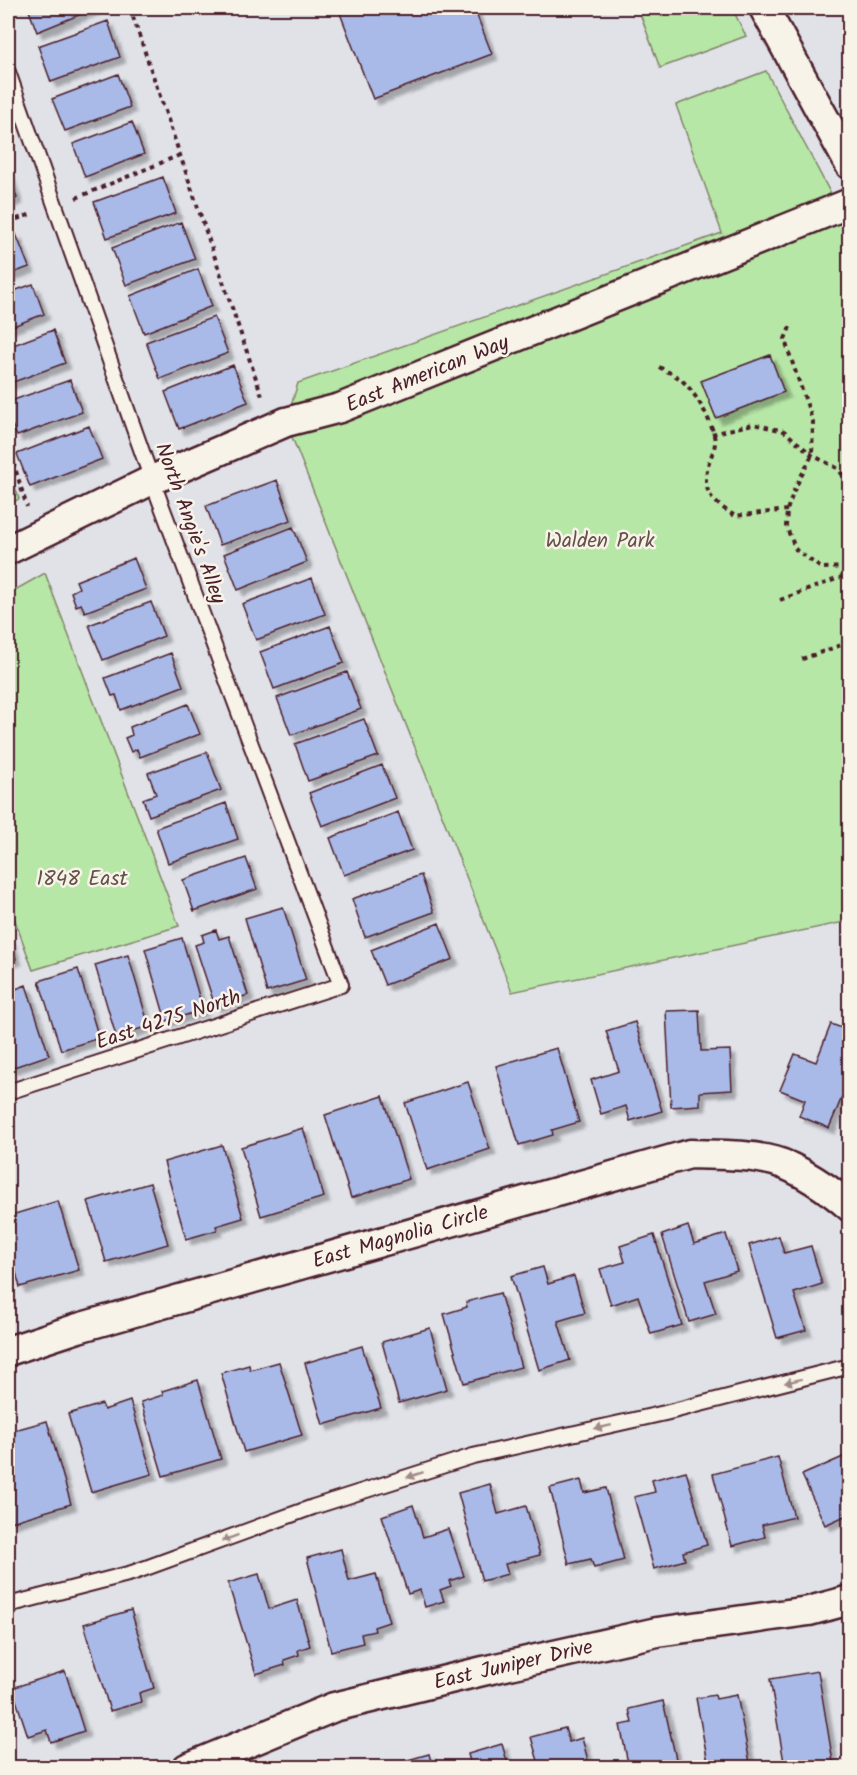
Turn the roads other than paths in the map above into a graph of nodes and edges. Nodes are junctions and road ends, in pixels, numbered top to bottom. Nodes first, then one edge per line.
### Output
1 (764, 8) edge
2 (8, 72) edge
3 (11, 91) edge
4 (849, 165) edge
5 (849, 203) edge
6 (152, 480) junction
7 (8, 550) edge
8 (341, 985) joint
9 (8, 1092) edge
10 (849, 1207) edge
11 (8, 1351) edge
12 (849, 1366) edge
13 (849, 1600) edge
14 (8, 1605) edge
15 (187, 1767) edge

1 - 4 street
2 - 3 lane, North Angie's Alley
3 - 6 lane, North Angie's Alley
5 - 6 street, East American Way
6 - 7 street, East American Way
6 - 8 lane, North Angie's Alley
8 - 9 lane, East 4275 North
10 - 11 street, East Magnolia Circle
12 -> 14 lane
13 - 15 street, East Juniper Drive

